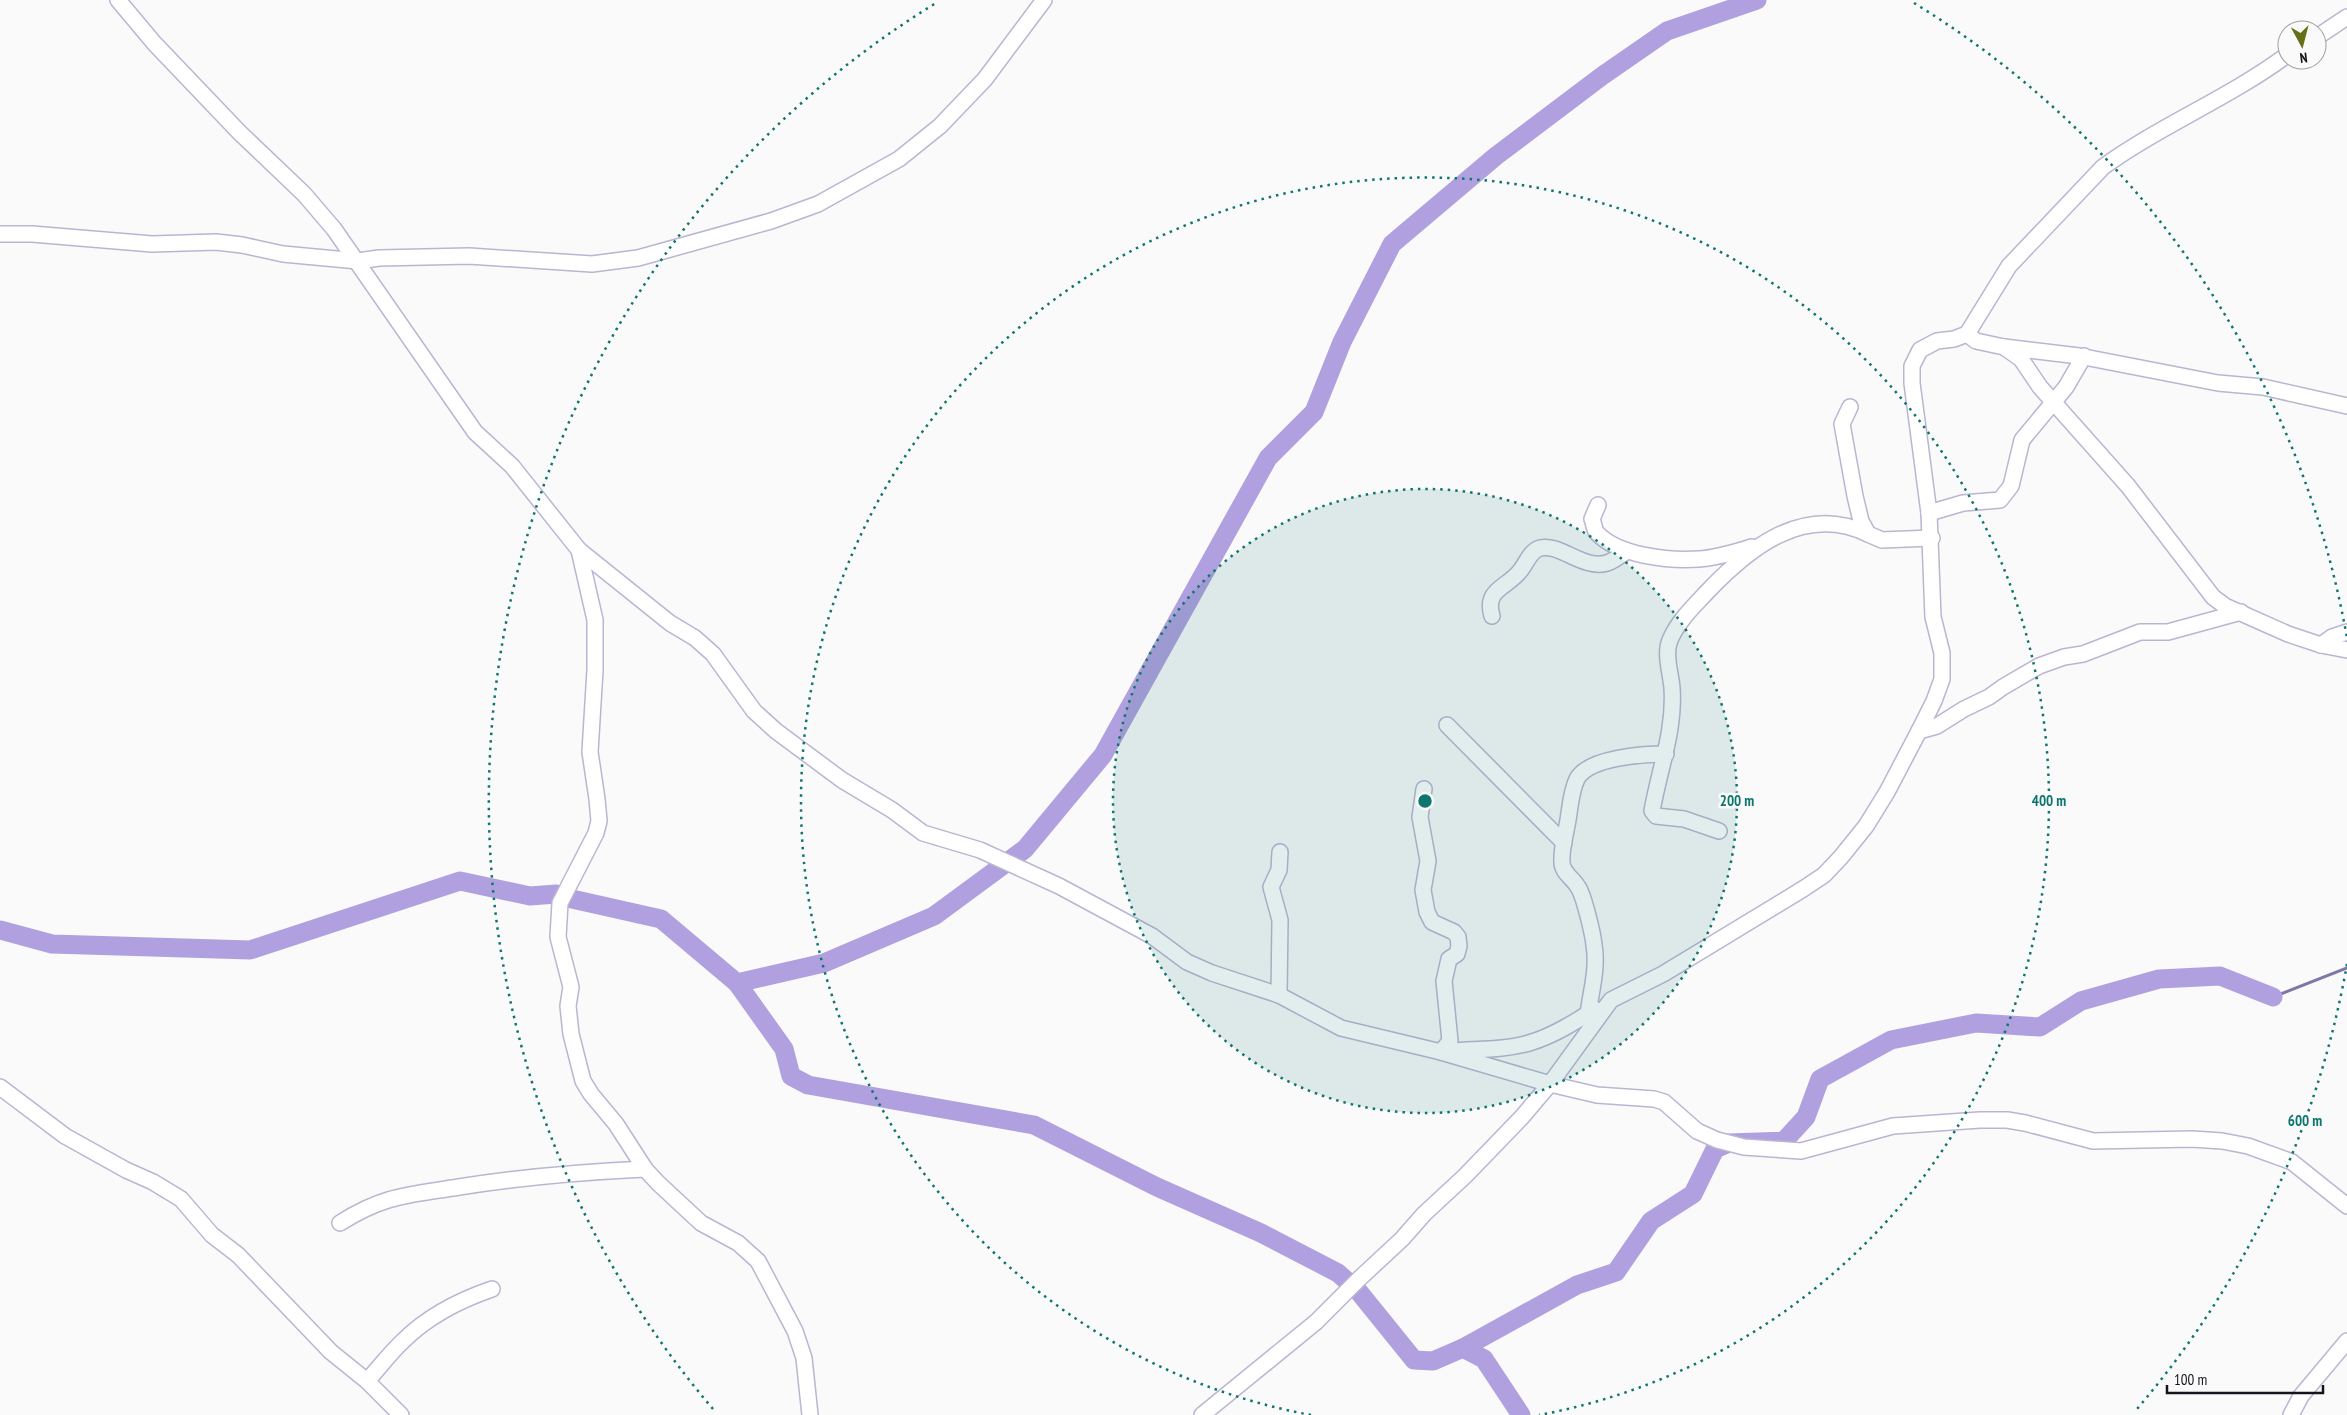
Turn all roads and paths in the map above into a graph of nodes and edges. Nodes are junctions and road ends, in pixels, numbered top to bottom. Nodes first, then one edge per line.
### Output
1 (118, 0) edge
2 (1044, 0) edge
3 (2347, 16) edge
4 (2327, 30) edge
5 (2277, 61) edge
6 (0, 234) edge
7 (358, 261) junction
8 (1967, 334) junction
9 (2004, 347) junction
10 (2084, 356) junction
11 (2053, 404) junction
12 (2347, 406) edge
13 (1850, 407) dead end
14 (1598, 505) dead end
15 (1929, 513) junction
16 (1868, 534) junction
17 (1932, 538) junction
18 (1761, 545) junction
19 (579, 550) junction
20 (1627, 551) junction
21 (2241, 612) junction
22 (1492, 616) dead end
23 (2347, 632) edge
24 (2321, 645) junction
25 (2347, 650) edge
26 (1447, 726) dead end
27 (1919, 731) junction
28 (1666, 754) junction
29 (1424, 788) dead end
30 (1719, 831) dead end
31 (1564, 842) junction
32 (1280, 852) dead end
33 (1279, 996) junction
34 (1611, 1000) junction
35 (1588, 1014) junction
36 (1441, 1052) junction
37 (1550, 1084) junction
38 (0, 1087) edge
39 (645, 1169) junction
40 (2347, 1206) edge
41 (340, 1223) dead end
42 (492, 1289) dead end
43 (2347, 1341) edge
44 (367, 1381) junction
45 (401, 1415) edge
46 (810, 1415) edge
47 (1202, 1415) edge
48 (2291, 1415) edge

1 - 7 street
2 - 7 street
3 - 4 street
5 - 8 street
6 - 7 street
7 - 19 street
8 - 9 street
8 - 15 street
9 - 10 street
9 - 11 street
10 - 11 street
10 - 12 street
11 - 15 street
11 - 21 street
13 - 16 street
14 - 20 street
15 - 17 street
16 - 17 street
16 - 18 street
17 - 27 street
18 - 20 street
18 - 28 street
19 - 33 street
19 - 39 street
20 - 22 street
21 - 24 street
21 - 27 street
23 - 24 street
24 - 25 street
26 - 31 street
27 - 34 street
28 - 30 street
28 - 31 street
29 - 36 street
31 - 35 street
32 - 33 street
33 - 36 street
34 - 35 street
34 - 37 street
35 - 36 street
36 - 37 street
37 - 40 street
37 - 47 street
38 - 44 street
39 - 41 street
39 - 46 street
42 - 44 street
43 - 48 street
44 - 45 street

